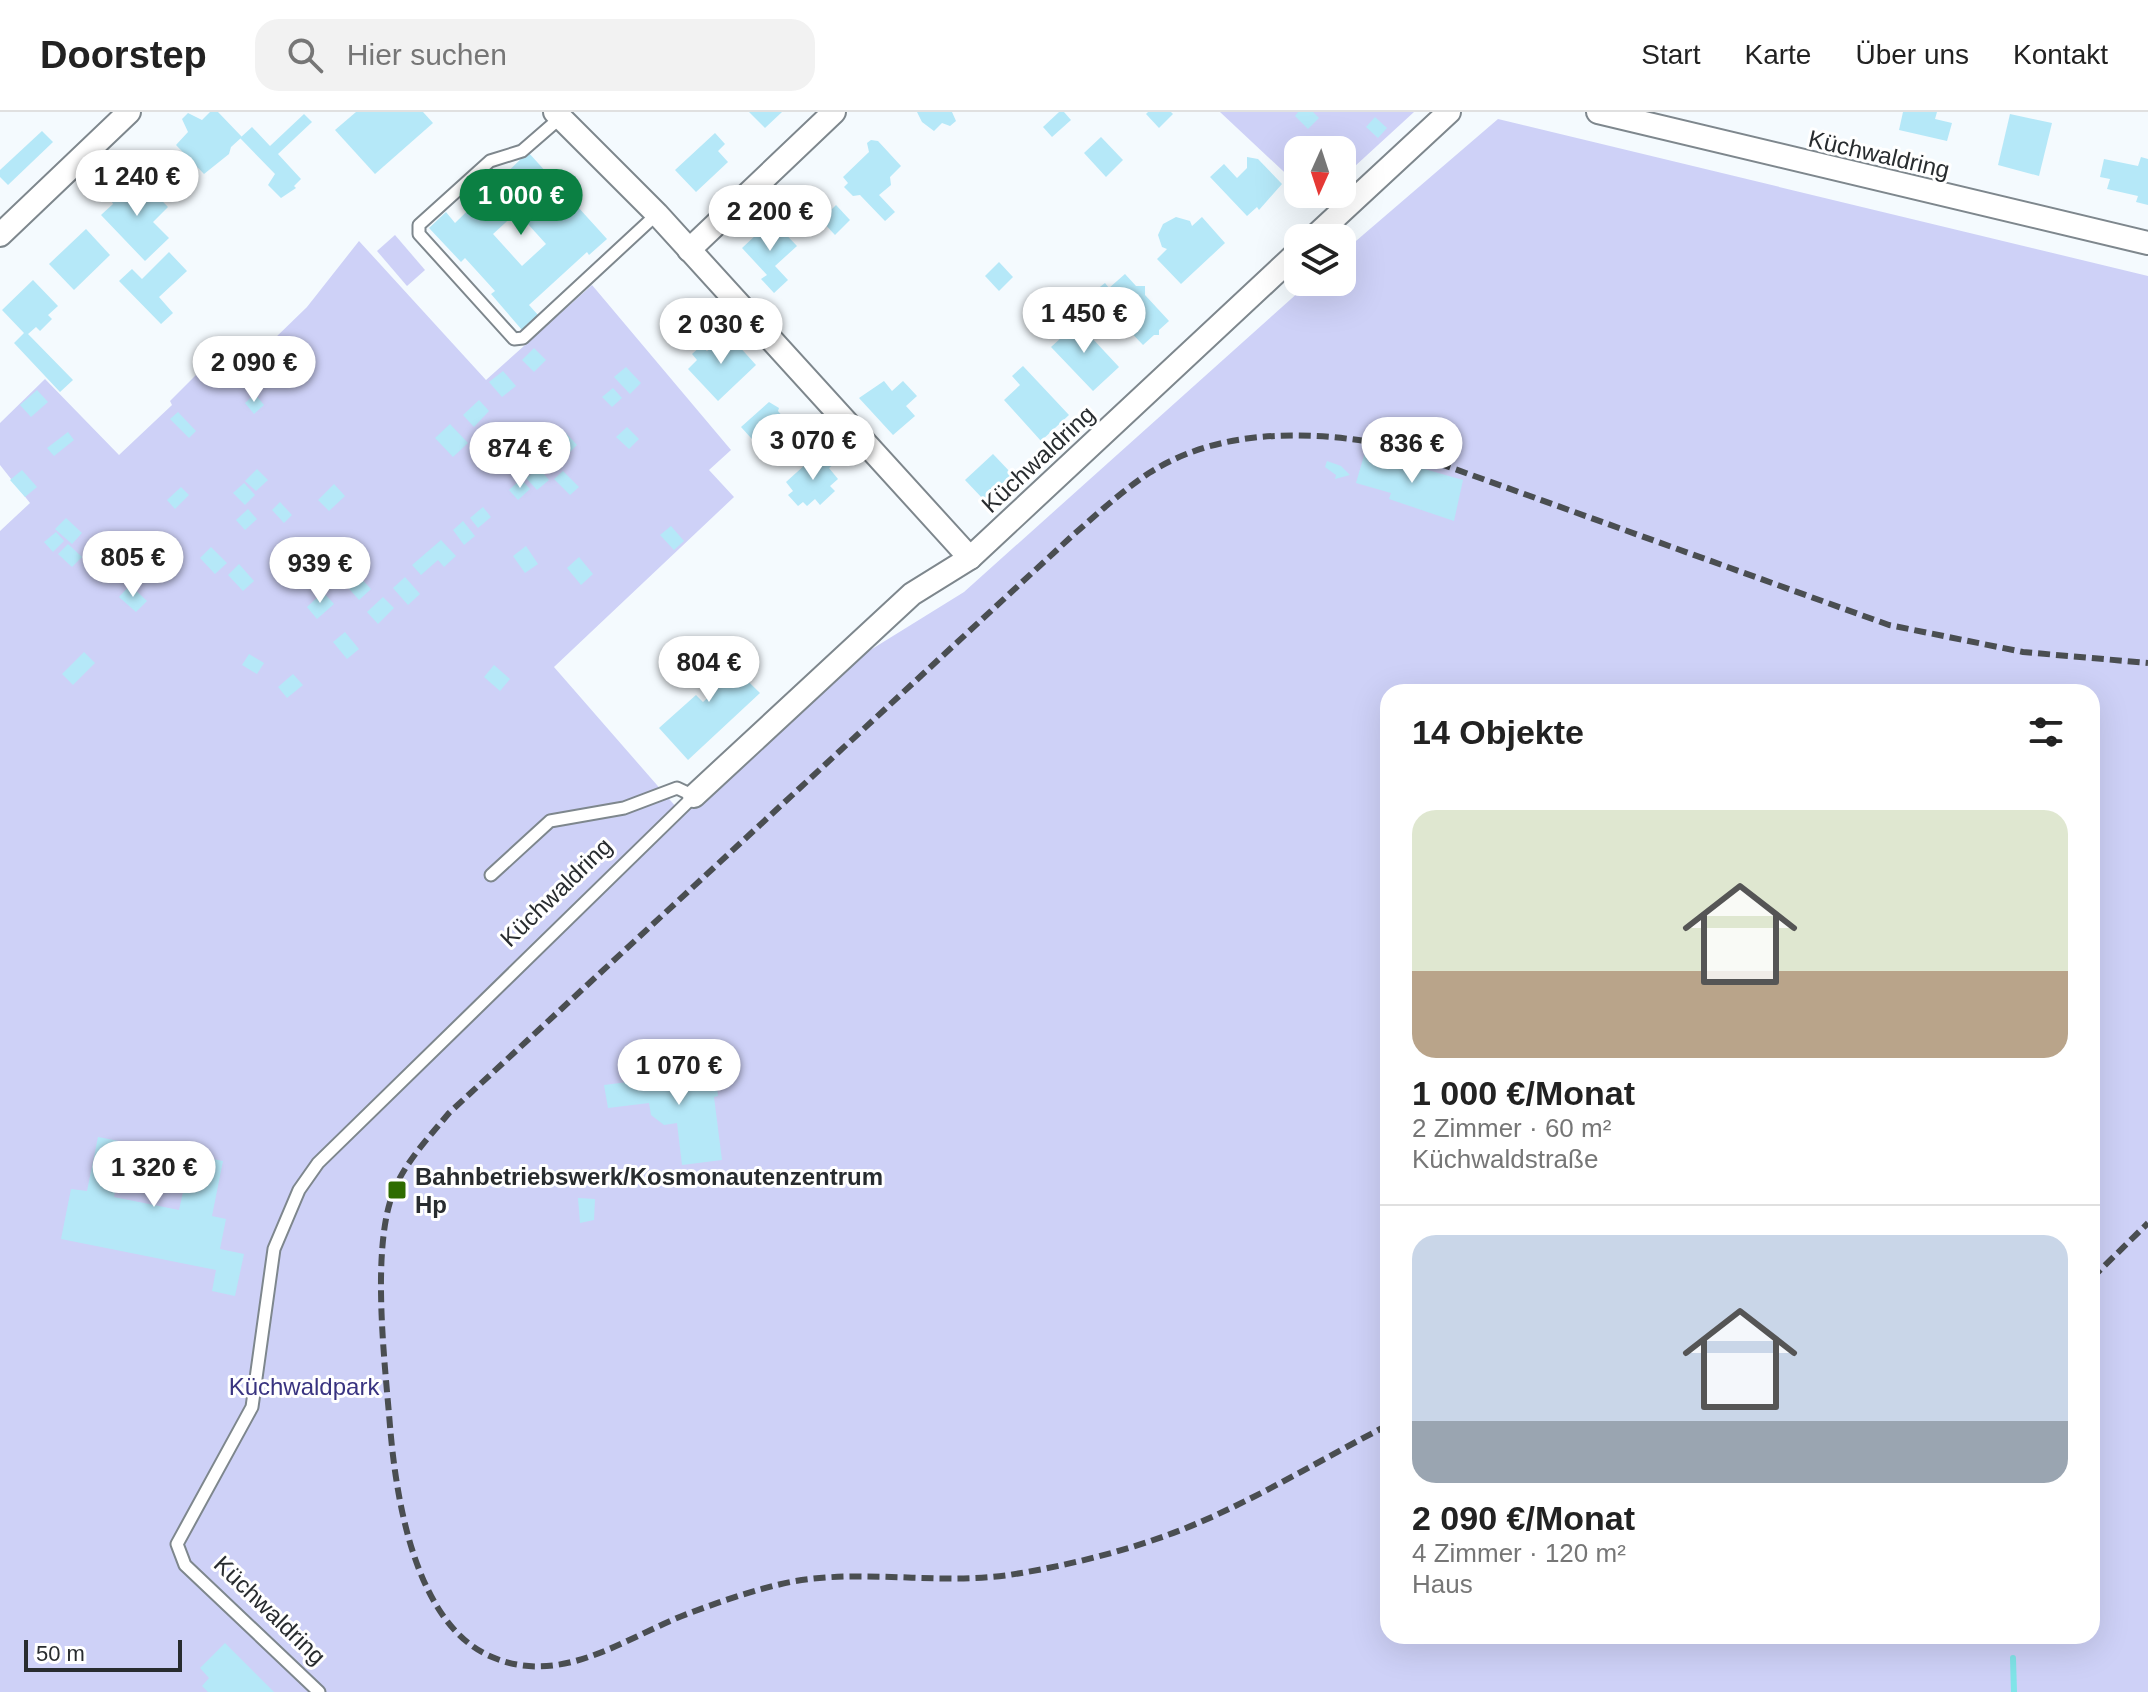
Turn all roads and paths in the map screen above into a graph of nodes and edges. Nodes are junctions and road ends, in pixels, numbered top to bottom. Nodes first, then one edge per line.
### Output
1 (129, 112) edge
2 (834, 112) edge
3 (1449, 112) edge
4 (1598, 112) edge
5 (558, 115) edge
6 (657, 214) junction
7 (9, 217) edge
8 (1328, 224) edge
9 (0, 235) edge
10 (2148, 243) edge
11 (692, 253) junction
12 (1284, 265) edge
13 (970, 558) junction
14 (694, 796) junction
15 (491, 875) dead end
16 (319, 1692) edge

1 - 7 street
2 - 11 street
3 - 8 street
4 - 10 street, Küchwaldring
5 - 6 street
5 - 6 lane
6 - 11 street
7 - 9 street
11 - 13 street
12 - 13 street, Küchwaldring
13 - 14 street, Küchwaldring
14 - 15 lane
14 - 16 lane, Küchwaldring

